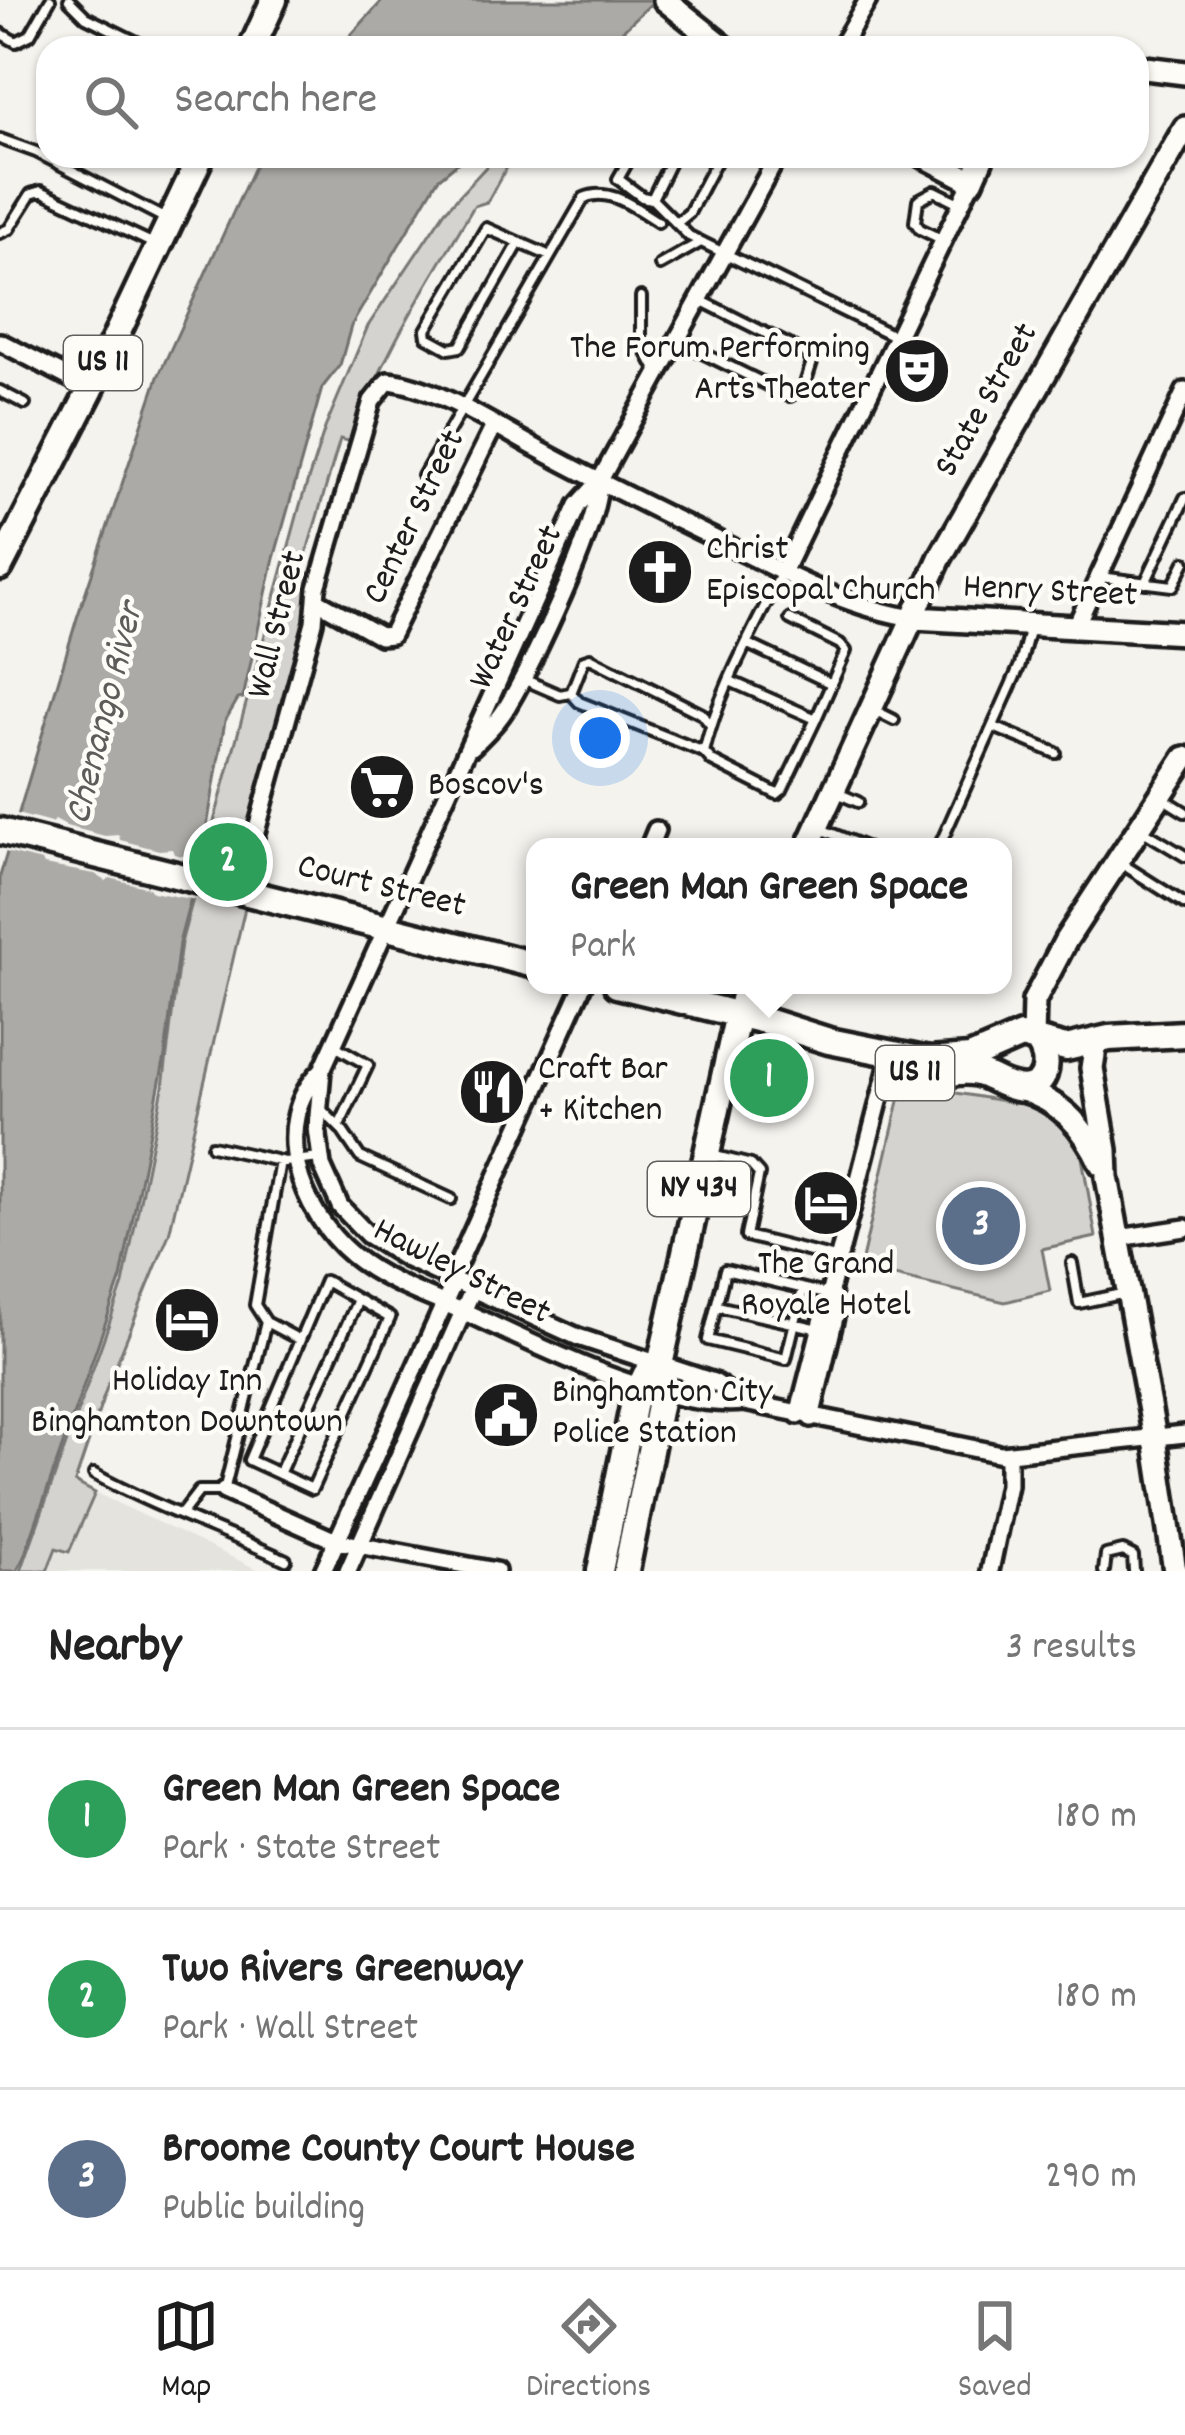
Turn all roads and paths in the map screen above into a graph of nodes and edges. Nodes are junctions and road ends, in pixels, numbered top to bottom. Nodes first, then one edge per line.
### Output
1 (50, 0) edge
2 (70, 0) edge
3 (274, 0) edge
4 (665, 0) edge
5 (868, 0) edge
6 (0, 33) edge
7 (125, 36) edge
8 (258, 36) edge
9 (709, 36) edge
10 (847, 36) edge
11 (1149, 68) edge
12 (1185, 73) edge
13 (1185, 128) edge
14 (0, 139) edge
15 (36, 152) edge
16 (67, 168) edge
17 (195, 168) edge
18 (624, 168) edge
19 (667, 168) edge
20 (713, 168) edge
21 (771, 168) edge
22 (947, 168) edge
23 (977, 168) edge
24 (971, 181) junction
25 (652, 199) junction
26 (960, 204) junction
27 (170, 221) junction
28 (658, 222) dead end
29 (678, 222) junction
30 (0, 233) edge
31 (943, 240) junction
32 (701, 242) junction
33 (519, 243) junction
34 (159, 246) junction
35 (723, 254) junction
36 (550, 256) junction
37 (660, 265) dead end
38 (641, 297) dead end
39 (698, 298) junction
40 (896, 337) junction
41 (675, 340) junction
42 (0, 342) edge
43 (657, 372) junction
44 (388, 380) joint
45 (91, 389) junction
46 (0, 391) edge
47 (1185, 391) edge
48 (25, 404) dead end
49 (460, 409) junction
50 (494, 425) junction
51 (423, 476) dead end
52 (599, 482) junction
53 (1185, 498) edge
54 (7, 535) edge
55 (1185, 562) edge
56 (0, 567) edge
57 (782, 572) junction
58 (1099, 577) junction
59 (1145, 583) junction
60 (316, 600) junction
61 (531, 605) junction
62 (551, 616) junction
63 (914, 618) junction
64 (790, 619) dead end
65 (1031, 625) junction
66 (1076, 628) junction
67 (1185, 633) edge
68 (748, 644) junction
69 (504, 664) junction
70 (523, 676) junction
71 (730, 681) junction
72 (832, 684) junction
73 (571, 692) junction
74 (872, 709) junction
75 (816, 719) junction
76 (894, 720) dead end
77 (710, 724) junction
78 (994, 727) junction
79 (470, 749) junction
80 (704, 752) junction
81 (1056, 753) dead end
82 (1185, 758) edge
83 (834, 792) junction
84 (1160, 796) junction
85 (858, 802) dead end
86 (1185, 812) edge
87 (1139, 829) junction
88 (656, 830) dead end
89 (0, 831) edge
90 (813, 837) edge
91 (653, 838) edge
92 (943, 838) edge
93 (1185, 856) edge
94 (1118, 861) junction
95 (232, 888) junction
96 (1185, 904) edge
97 (387, 927) junction
98 (526, 962) edge
99 (579, 994) edge
100 (654, 994) edge
101 (743, 994) edge
102 (738, 1014) junction
103 (1178, 1035) edge
104 (829, 1041) junction
105 (1021, 1041) junction
106 (333, 1046) junction
107 (1094, 1055) junction
108 (888, 1067) junction
109 (322, 1070) junction
110 (1046, 1071) junction
111 (1011, 1086) junction
112 (319, 1107) junction
113 (339, 1126) junction
114 (1105, 1143) junction
115 (212, 1145) dead end
116 (707, 1154) junction
117 (320, 1158) junction
118 (288, 1161) junction
119 (1107, 1178) junction
120 (451, 1199) dead end
121 (1185, 1228) edge
122 (1118, 1238) junction
123 (841, 1259) junction
124 (1072, 1263) dead end
125 (453, 1280) junction
126 (473, 1289) junction
127 (803, 1289) junction
128 (1128, 1292) junction
129 (832, 1296) junction
130 (357, 1302) junction
131 (444, 1303) junction
132 (717, 1306) junction
133 (463, 1312) junction
134 (266, 1322) junction
135 (795, 1324) junction
136 (819, 1329) junction
137 (298, 1339) junction
138 (660, 1365) junction
139 (651, 1388) junction
140 (744, 1402) junction
141 (805, 1416) junction
142 (1185, 1434) edge
143 (1155, 1438) junction
144 (1008, 1454) junction
145 (94, 1474) dead end
146 (279, 1474) junction
147 (224, 1491) junction
148 (182, 1513) junction
149 (336, 1541) junction
150 (359, 1547) junction
151 (286, 1559) dead end
152 (323, 1571) edge
153 (349, 1571) edge
154 (496, 1571) edge
155 (600, 1571) edge
156 (626, 1571) edge
157 (990, 1571) edge
158 (1104, 1571) edge
159 (1134, 1571) edge
160 (1174, 1571) edge

1 - 6 lane
2 - 7 lane
3 - 8 main road
4 - 9 street
5 - 10 street
11 - 12 street
13 - 63 street, State Street
14 - 15 lane
16 - 27 lane
17 - 27 main road, US 11
18 - 25 lane
19 - 25 lane
20 - 29 lane
21 - 35 street, Water Street
22 - 24 street
23 - 24 street
24 - 26 street
25 - 29 lane
26 - 31 street
26 - 31 lane
27 - 34 main road, US 11
28 - 36 lane
29 - 32 lane
30 - 34 lane
31 - 40 street
32 - 35 lane
32 - 37 lane
33 - 33 lane
33 - 36 lane
34 - 45 main road, US 11
35 - 39 street, Water Street
35 - 40 lane
36 - 49 lane
38 - 43 lane
39 - 41 street, Water Street
39 - 41 lane
40 - 57 street
41 - 43 street, Water Street
42 - 45 street
43 - 52 street, Water Street
44 - 49 street, Henry Street
44 - 60 street, Wall Street
45 - 54 main road, US 11
46 - 48 lane
47 - 58 street
49 - 50 street, Henry Street
49 - 51 lane
50 - 52 street, Henry Street
50 - 60 street, Center Street
52 - 57 street, Henry Street
52 - 61 street, Water Street
52 - 62 street, Water Street
53 - 59 lane
54 - 56 main road, US 11
55 - 59 lane
57 - 63 street, Henry Street
57 - 68 lane
58 - 59 lane
58 - 66 street
60 - 95 street, Wall Street
61 - 62 lane
61 - 69 street, Water Street
62 - 70 street, Water Street
63 - 65 street, Henry Street
63 - 74 street, State Street
64 - 72 lane
65 - 66 street, Henry Street
65 - 78 lane
66 - 67 street, Henry Street
68 - 71 lane
68 - 72 lane
69 - 70 lane
69 - 79 street, Water Street
70 - 73 lane
70 - 79 street, Water Street
71 - 75 lane
71 - 77 lane
72 - 75 lane
73 - 77 lane
73 - 80 lane
74 - 76 lane
74 - 83 street, State Street
75 - 80 lane
77 - 80 lane
78 - 81 lane
78 - 92 lane
79 - 97 street, Water Street
82 - 84 street
83 - 85 lane
83 - 90 street, State Street
84 - 86 lane
84 - 87 street
87 - 93 lane
87 - 94 street
88 - 91 street
89 - 95 main road, Court Street
94 - 96 lane
94 - 105 street
95 - 97 main road, Court Street
97 - 98 main road, Court Street
97 - 106 street, Hawley Street
99 - 125 street
100 - 102 main road, US 11
101 - 102 street
102 - 104 main road, US 11
102 - 116 main road, NY 434
103 - 105 main road, US 11
103 - 107 main road, US 11
104 - 105 main road, US 11
104 - 108 main road, US 11
105 - 110 main road
105 - 111 main road
106 - 109 street, Hawley Street
106 - 113 lane
107 - 110 main road, US 11
107 - 114 street
108 - 111 main road, US 11
108 - 123 street
109 - 112 street, Hawley Street
109 - 118 street, Hawley Street
110 - 111 main road, US 11
110 - 114 street
111 - 119 street
112 - 113 lane
112 - 117 street, Hawley Street
113 - 120 lane
114 - 119 street
115 - 118 lane
116 - 123 lane
116 - 138 main road, NY 434
117 - 118 lane
117 - 125 street, Hawley Street
118 - 131 street, Hawley Street
118 - 134 lane
119 - 122 street
121 - 122 street
122 - 128 street
123 - 129 street
124 - 128 lane
125 - 126 street, Hawley Street
125 - 131 street
126 - 133 street
126 - 138 street, Hawley Street
127 - 129 lane
127 - 132 lane
127 - 135 lane
128 - 143 street
129 - 136 street
129 - 141 street
130 - 137 lane
130 - 146 lane
130 - 146 lane
131 - 133 street, Hawley Street
131 - 149 street
132 - 135 lane
132 - 135 lane
133 - 139 street, Hawley Street
133 - 150 street
134 - 137 lane
134 - 147 lane
135 - 136 lane
136 - 141 street
137 - 146 lane
138 - 139 main road, NY 434
138 - 140 street, Hawley Street
139 - 140 street, Hawley Street
139 - 155 main road, NY 434
139 - 156 main road, NY 434
140 - 141 street, Hawley Street
141 - 144 street, Hawley Street
142 - 143 street, Hawley Street
143 - 144 street, Hawley Street
143 - 160 street
144 - 157 street
145 - 148 lane
147 - 148 lane
147 - 149 street
148 - 151 lane
149 - 150 street
149 - 152 street
150 - 153 street
150 - 154 street
158 - 159 lane

